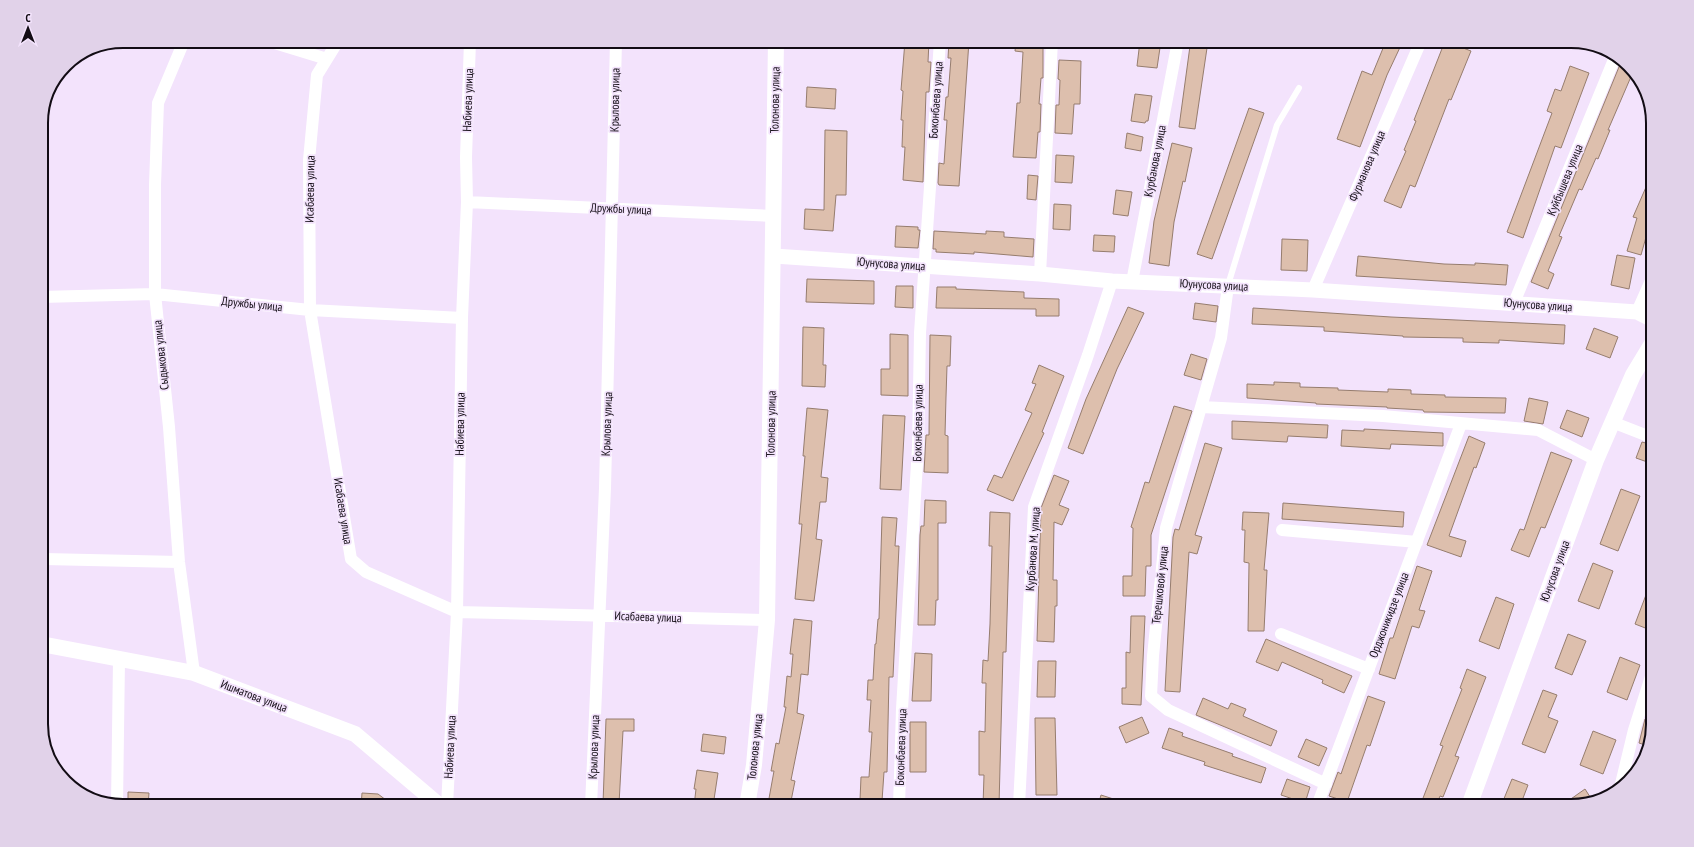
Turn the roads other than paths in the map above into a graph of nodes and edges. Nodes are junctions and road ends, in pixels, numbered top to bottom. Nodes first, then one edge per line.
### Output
1 (181, 48) edge
2 (291, 48) edge
3 (334, 48) edge
4 (470, 48) edge
5 (616, 48) edge
6 (776, 48) edge
7 (940, 48) edge
8 (1052, 48) edge
9 (1177, 48) edge
10 (1418, 48) edge
11 (328, 59) junction
12 (1613, 61) edge
13 (1299, 88) dead end
14 (467, 202) junction
15 (613, 209) junction
16 (774, 216) junction
17 (774, 256) junction
18 (925, 266) junction
19 (1040, 274) junction
20 (1112, 281) junction
21 (1132, 282) junction
22 (1228, 286) junction
23 (1313, 290) junction
24 (1646, 292) edge
25 (155, 294) junction
26 (48, 297) edge
27 (1514, 303) junction
28 (310, 310) junction
29 (1637, 312) junction
30 (1646, 316) edge
31 (462, 318) junction
32 (1646, 354) edge
33 (1201, 407) junction
34 (1612, 422) junction
35 (1461, 424) junction
36 (1646, 435) edge
37 (1596, 460) junction
38 (1282, 530) dead end
39 (1416, 542) junction
40 (48, 559) edge
41 (179, 562) junction
42 (457, 612) junction
43 (600, 615) junction
44 (767, 620) junction
45 (1281, 634) dead end
46 (48, 645) edge
47 (119, 660) junction
48 (1369, 669) junction
49 (194, 673) junction
50 (1646, 692) edge
51 (1623, 777) edge
52 (1326, 784) junction
53 (117, 798) edge
54 (432, 799) edge
55 (446, 799) edge
56 (591, 799) edge
57 (748, 799) edge
58 (899, 799) edge
59 (1020, 799) edge
60 (1320, 799) edge
61 (1473, 799) edge

1 - 25 street, Сыдыкова улица
2 - 11 street
3 - 11 street, Исабаева улица
4 - 14 street, Набиева улица
5 - 15 street, Крылова улица
6 - 16 main road, Толонова улица
7 - 18 street, Боконбаева улица
8 - 19 street
9 - 21 street, Курбанова улица
10 - 23 street, Фурманова улица
11 - 28 street, Исабаева улица
12 - 27 street, Куйбышева улица
13 - 22 lane
14 - 15 street, Дружбы улица
14 - 31 street, Набиева улица
15 - 16 street, Дружбы улица
15 - 43 street, Крылова улица
16 - 17 main road, Толонова улица
17 - 18 street, Юунусова улица
17 - 44 main road, Толонова улица
18 - 19 street, Юунусова улица
18 - 58 street, Боконбаева улица
19 - 20 street, Юунусова улица
20 - 21 street, Юунусова улица
20 - 59 street, Курбанова М. улица
21 - 22 street, Юунусова улица
22 - 23 street, Юунусова улица
22 - 33 street, Терешковой улица
23 - 27 street, Юунусова улица
24 - 29 street
25 - 26 street, Дружбы улица
25 - 28 street, Дружбы улица
25 - 41 street, Сыдыкова улица
27 - 29 street, Юунусова улица
28 - 31 street, Дружбы улица
28 - 42 street, Исабаева улица
29 - 30 street, Юунусова улица
31 - 42 street, Набиева улица
32 - 34 main road, Юнусова улица
33 - 35 street
33 - 52 street, Терешковой улица
34 - 36 street
34 - 37 main road, Юнусова улица
35 - 37 street
35 - 39 street, Орджоникидзе улица
37 - 61 main road, Юнусова улица
38 - 39 street
39 - 48 street, Орджоникидзе улица
40 - 41 street
41 - 49 street, Сыдыкова улица
42 - 43 street, Исабаева улица
42 - 55 street, Набиева улица
43 - 44 street, Исабаева улица
43 - 56 street, Крылова улица
44 - 57 main road, Толонова улица
45 - 48 street
46 - 47 main road, Ишматова улица
47 - 49 main road, Ишматова улица
47 - 53 street
48 - 52 street, Орджоникидзе улица
49 - 54 main road, Ишматова улица
50 - 51 street
52 - 60 street, Орджоникидзе улица

